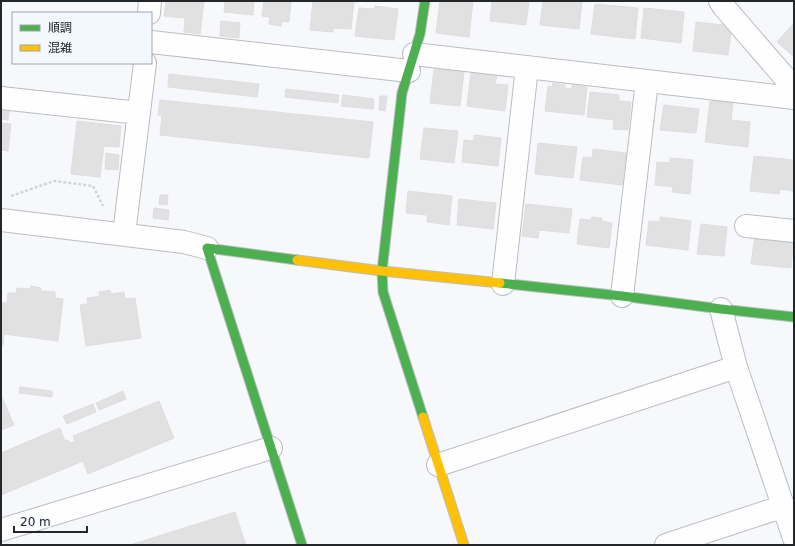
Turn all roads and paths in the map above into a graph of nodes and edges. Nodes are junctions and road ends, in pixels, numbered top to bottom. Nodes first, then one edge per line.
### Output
1 (150, 1) edge
2 (425, 1) edge
3 (720, 1) edge
4 (149, 12) edge
5 (152, 42) edge
6 (411, 62) junction
7 (145, 64) edge
8 (527, 67) junction
9 (647, 81) junction
10 (794, 88) edge
11 (1, 98) edge
12 (794, 98) edge
13 (139, 114) junction
14 (7, 196) dead end
15 (1, 220) edge
16 (746, 226) dead end
17 (794, 231) edge
18 (124, 234) junction
19 (207, 248) junction
20 (382, 271) junction
21 (503, 284) junction
22 (622, 296) junction
23 (721, 309) junction
24 (794, 316) edge
25 (736, 367) junction
26 (270, 448) junction
27 (438, 465) junction
28 (784, 506) junction
29 (1, 530) edge
30 (794, 538) edge
31 (302, 545) edge
32 (464, 545) edge
33 (666, 545) edge

1 - 4 street
2 - 6 street
3 - 10 street
5 - 6 street
6 - 8 street
6 - 20 street
7 - 13 street
8 - 9 street
8 - 21 street
9 - 12 street
9 - 22 street
11 - 13 street
13 - 18 street
14 - 18 path
15 - 18 street
16 - 17 street
18 - 19 street
19 - 20 street
19 - 26 street
20 - 21 street
20 - 27 street
21 - 22 street
22 - 23 street
23 - 24 street
23 - 25 street
25 - 27 street
25 - 28 street
26 - 29 street
26 - 31 street
27 - 32 street
28 - 30 street
28 - 33 street

